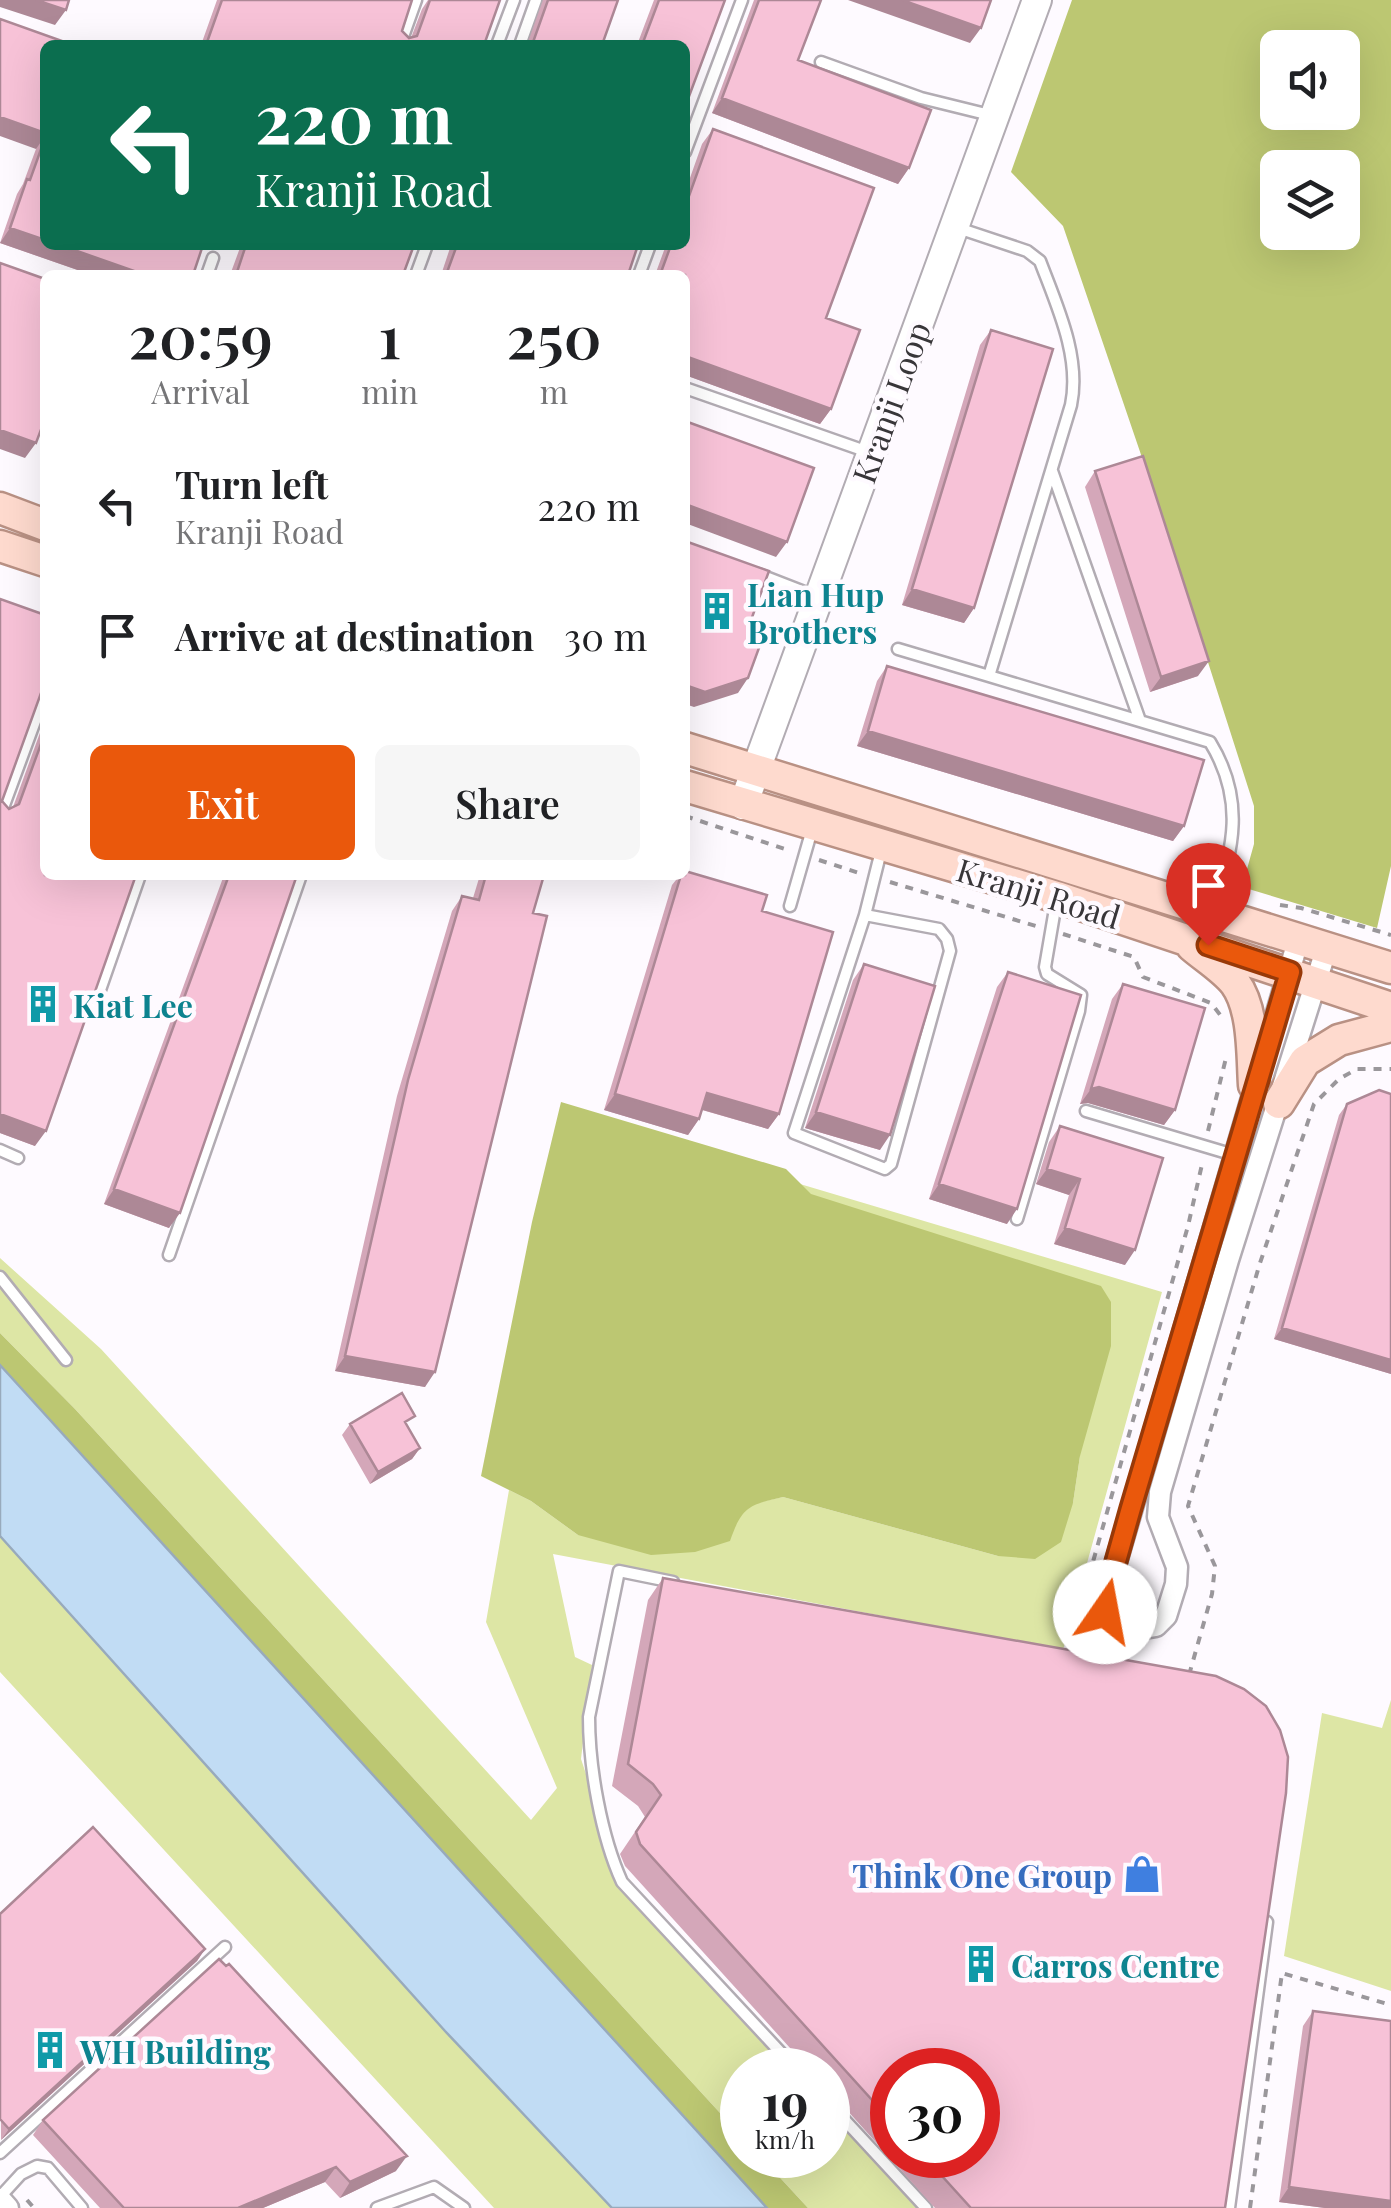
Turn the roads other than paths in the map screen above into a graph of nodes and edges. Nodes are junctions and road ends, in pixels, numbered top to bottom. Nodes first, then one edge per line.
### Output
1 (416, 0) edge
2 (514, 0) edge
3 (536, 0) edge
4 (742, 0) edge
5 (1037, 0) edge
6 (402, 40) edge
7 (499, 40) edge
8 (522, 40) edge
9 (822, 62) dead end
10 (995, 116) junction
11 (690, 139) edge
12 (954, 227) junction
13 (213, 258) dead end
14 (209, 270) edge
15 (690, 390) edge
16 (872, 453) junction
17 (1052, 470) junction
18 (0, 508) edge
19 (40, 523) edge
20 (0, 546) edge
21 (40, 559) edge
22 (752, 572) edge
23 (818, 597) junction
24 (898, 649) dead end
25 (990, 676) junction
26 (40, 708) edge
27 (1139, 718) junction
28 (690, 750) edge
29 (754, 770) junction
30 (690, 788) edge
31 (742, 805) junction
32 (0, 816) edge
33 (814, 825) junction
34 (883, 845) junction
35 (138, 880) edge
36 (300, 880) edge
37 (1058, 897) junction
38 (790, 906) dead end
39 (1212, 913) junction
40 (865, 915) junction
41 (1178, 936) junction
42 (1312, 946) junction
43 (1391, 968) edge
44 (1303, 977) junction
45 (94, 1007) edge
46 (1391, 1008) edge
47 (1391, 1026) edge
48 (1254, 1085) junction
49 (1279, 1104) junction
50 (1086, 1111) dead end
51 (0, 1150) edge
52 (1234, 1154) junction
53 (18, 1158) dead end
54 (1018, 1218) edge
55 (169, 1255) dead end
56 (0, 1277) edge
57 (66, 1360) dead end
58 (677, 1583) edge
59 (1109, 1620) junction
60 (1079, 1666) edge
61 (1096, 1670) junction
62 (1116, 1673) edge
63 (1268, 1911) edge
64 (225, 1946) dead end
65 (777, 2048) edge
66 (850, 2126) edge
67 (0, 2152) edge
68 (0, 2198) edge
69 (8, 2208) edge
70 (82, 2208) edge
71 (377, 2208) edge
72 (464, 2208) edge
73 (926, 2208) edge
74 (1229, 2208) edge

1 - 6 lane
2 - 7 lane
3 - 8 lane
4 - 11 lane
5 - 10 street, Kranji Loop
9 - 10 lane
10 - 12 street, Kranji Loop
12 - 16 street, Kranji Loop
12 - 17 lane
13 - 14 lane
15 - 16 lane
16 - 23 street, Kranji Loop
17 - 25 lane
17 - 27 lane
18 - 19 main road
20 - 21 main road
22 - 23 lane
23 - 29 street, Kranji Loop
24 - 25 lane
25 - 27 lane
26 - 32 lane
27 - 39 lane
28 - 29 main road, Kranji Road
29 - 31 street, Kranji Loop
29 - 39 main road, Kranji Road
30 - 31 main road, Kranji Road
31 - 33 main road, Kranji Road
33 - 34 main road, Kranji Road
33 - 38 lane
34 - 37 main road, Kranji Road
34 - 40 lane
35 - 45 lane
36 - 55 lane
37 - 41 main road, Kranji Road
37 - 54 lane
39 - 42 main road, Kranji Road
40 - 40 lane
41 - 44 main road, Kranji Road
41 - 48 main road
42 - 43 main road, Kranji Road
42 - 44 street
42 - 44 street
44 - 46 main road, Kranji Road
44 - 48 street
44 - 49 street
47 - 49 main road
48 - 52 street
49 - 59 street
50 - 52 lane
51 - 53 lane
52 - 59 street
56 - 57 lane
58 - 65 lane
59 - 61 lane
60 - 61 lane
61 - 62 lane
63 - 74 lane
64 - 67 lane
66 - 73 lane
68 - 69 street
68 - 70 lane
71 - 72 lane

